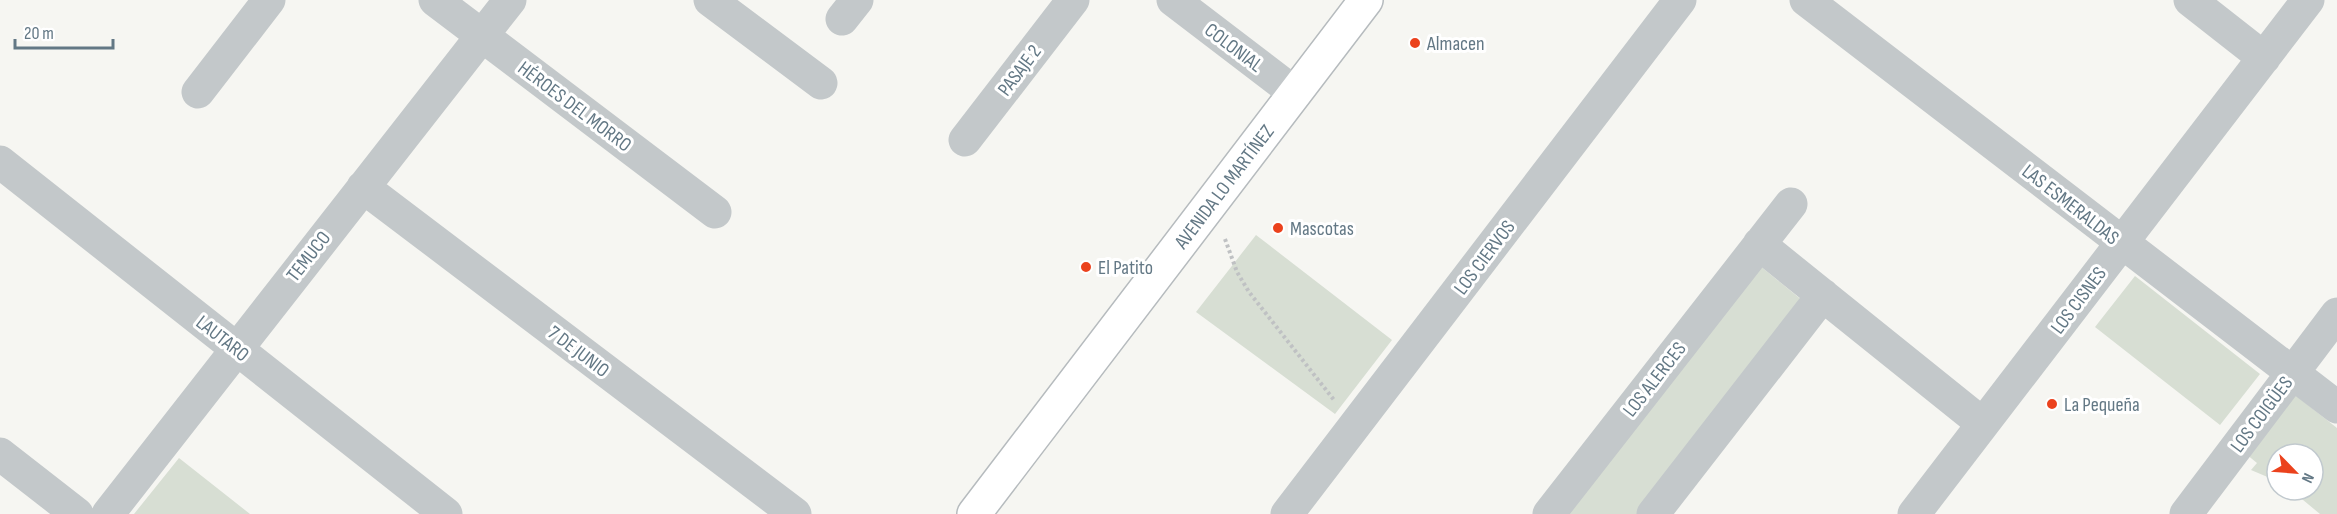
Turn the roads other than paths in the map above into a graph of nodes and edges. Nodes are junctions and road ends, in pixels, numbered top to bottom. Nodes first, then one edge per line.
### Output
1 (269, 0) edge
2 (435, 0) edge
3 (510, 0) edge
4 (710, 0) edge
5 (1072, 0) edge
6 (1173, 0) edge
7 (1366, 0) edge
8 (1680, 0) edge
9 (1806, 0) edge
10 (2190, 0) edge
11 (2308, 0) edge
12 (482, 36) junction
13 (2264, 58) junction
14 (820, 84) dead end
15 (198, 92) dead end
16 (1295, 93) junction
17 (965, 140) dead end
18 (0, 162) edge
19 (363, 187) junction
20 (1791, 204) dead end
21 (715, 212) dead end
22 (2122, 243) junction
23 (1759, 244) junction
24 (1823, 295) junction
25 (2337, 314) edge
26 (236, 348) junction
27 (2292, 373) junction
28 (2337, 407) edge
29 (1983, 424) junction
30 (0, 454) edge
31 (77, 514) edge
32 (108, 514) edge
33 (446, 514) edge
34 (795, 514) edge
35 (974, 514) edge
36 (1287, 514) edge
37 (1549, 514) edge
38 (1653, 514) edge
39 (1914, 514) edge
40 (2186, 514) edge

1 - 15 street
2 - 12 street, HÉROES DEL MORRO
3 - 12 street, TEMUCO
4 - 14 street
5 - 17 street, PASAJE 2
6 - 16 street, COLONIAL
7 - 16 main road, AVENIDA LO MARTÍNEZ
8 - 36 street, LOS CIERVOS
9 - 22 street, LAS ESMERALDAS
10 - 13 street
11 - 13 street, LOS CISNES
12 - 19 street, TEMUCO
12 - 21 street, HÉROES DEL MORRO
13 - 22 street, LOS CISNES
16 - 35 main road, AVENIDA LO MARTÍNEZ
18 - 26 street, LAUTARO
19 - 26 street, TEMUCO
19 - 34 street, 7 DE JUNIO
20 - 23 street, LOS ALERCES
22 - 27 street, LAS ESMERALDAS
22 - 29 street, LOS CISNES
23 - 24 street
23 - 37 street, LOS ALERCES
24 - 29 street
24 - 38 street
25 - 27 street, LOS COIGÜES
26 - 32 street, TEMUCO
26 - 33 street, LAUTARO
27 - 28 street, LAS ESMERALDAS
27 - 40 street, LOS COIGÜES
29 - 39 street, LOS CISNES
30 - 31 street

